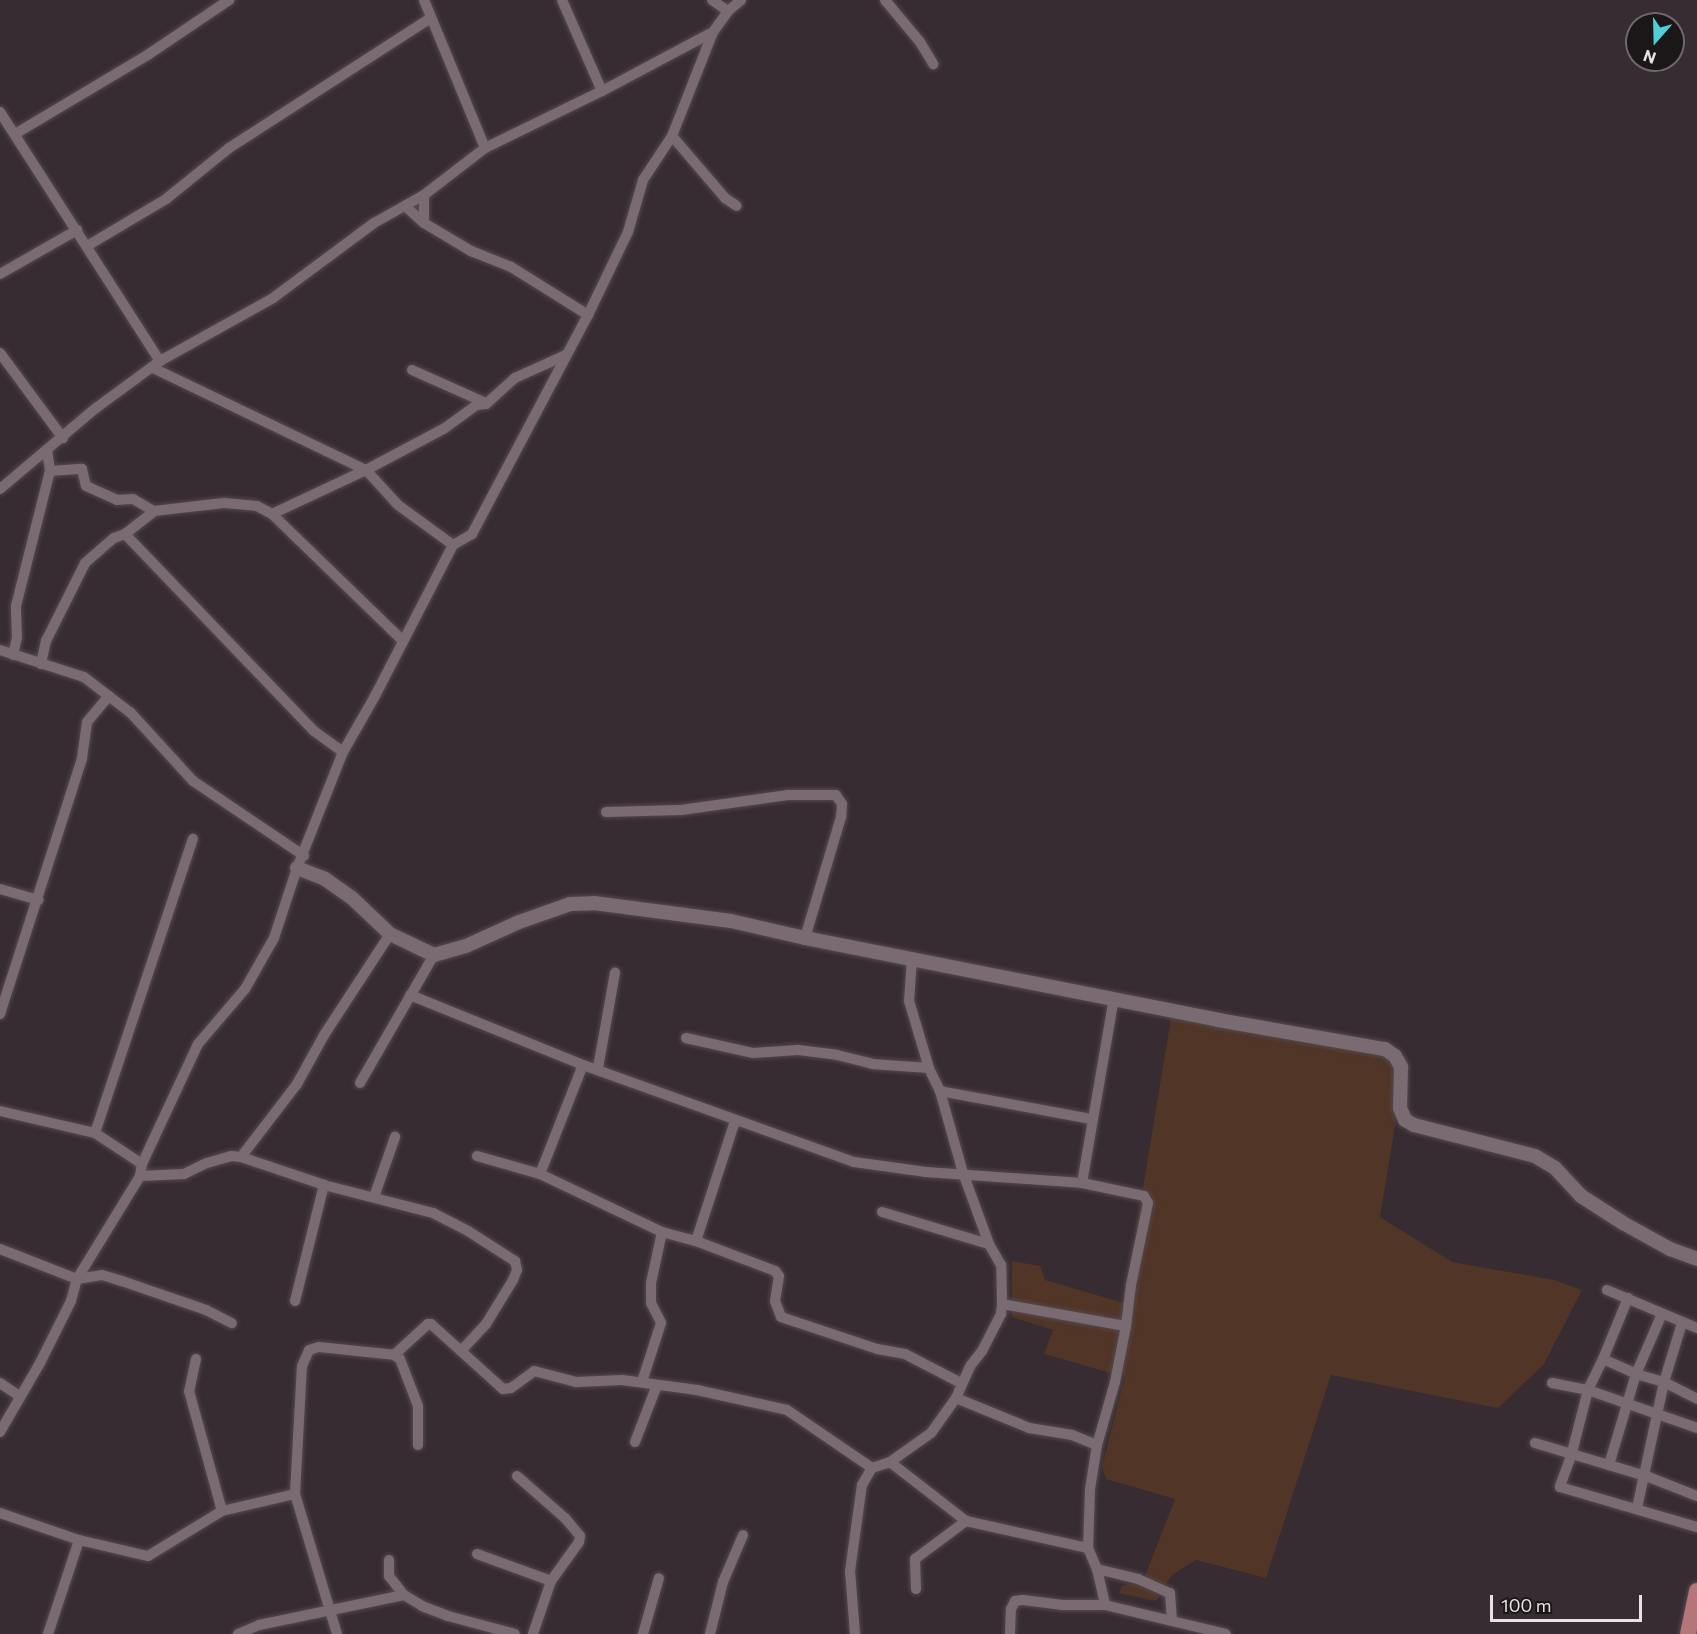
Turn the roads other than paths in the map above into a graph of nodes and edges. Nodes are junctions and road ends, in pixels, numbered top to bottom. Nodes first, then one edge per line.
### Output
1 (229, 0) edge
2 (424, 0) edge
3 (562, 0) edge
4 (712, 0) edge
5 (741, 0) edge
6 (885, 0) edge
7 (728, 11) junction
8 (431, 18) junction
9 (713, 32) junction
10 (933, 64) dead end
11 (602, 91) junction
12 (0, 112) edge
13 (8, 129) edge
14 (672, 136) junction
15 (485, 148) junction
16 (424, 195) junction
17 (405, 206) junction
18 (737, 206) dead end
19 (423, 223) junction
20 (77, 230) junction
21 (87, 246) junction
22 (0, 274) edge
23 (588, 315) junction
24 (0, 353) edge
25 (566, 356) junction
26 (156, 365) junction
27 (412, 370) dead end
28 (486, 404) junction
29 (63, 438) junction
30 (47, 449) junction
31 (366, 470) junction
32 (50, 471) junction
33 (0, 489) edge
34 (154, 511) junction
35 (272, 514) junction
36 (125, 534) junction
37 (453, 545) junction
38 (403, 641) junction
39 (0, 650) edge
40 (13, 655) junction
41 (41, 664) junction
42 (109, 696) junction
43 (343, 752) junction
44 (606, 813) dead end
45 (193, 839) dead end
46 (300, 862) junction
47 (0, 889) edge
48 (38, 900) junction
49 (390, 934) junction
50 (805, 938) junction
51 (434, 955) junction
52 (912, 958) junction
53 (615, 973) dead end
54 (0, 976) edge
55 (11, 980) junction
56 (410, 995) junction
57 (1114, 998) junction
58 (0, 1014) edge
59 (686, 1038) dead end
60 (583, 1065) junction
61 (598, 1068) junction
62 (929, 1068) junction
63 (360, 1083) dead end
64 (940, 1091) junction
65 (0, 1112) edge
66 (1092, 1119) junction
67 (735, 1121) junction
68 (95, 1133) junction
69 (395, 1137) dead end
70 (477, 1156) dead end
71 (241, 1157) junction
72 (142, 1164) junction
73 (963, 1173) junction
74 (540, 1174) junction
75 (140, 1176) junction
76 (1082, 1183) junction
77 (324, 1185) junction
78 (374, 1197) junction
79 (882, 1212) dead end
80 (662, 1232) junction
81 (696, 1241) junction
82 (989, 1244) junction
83 (0, 1249) edge
84 (1697, 1259) edge
85 (77, 1279) junction
86 (1607, 1290) dead end
87 (1628, 1298) junction
88 (295, 1301) dead end
89 (1002, 1304) junction
90 (1662, 1314) junction
91 (232, 1323) dead end
92 (1682, 1323) junction
93 (1126, 1326) junction
94 (1697, 1328) edge
95 (461, 1351) junction
96 (394, 1355) junction
97 (196, 1359) dead end
98 (1604, 1359) junction
99 (1636, 1374) junction
100 (642, 1382) junction
101 (1664, 1382) junction
102 (0, 1383) edge
103 (961, 1383) junction
104 (1552, 1383) dead end
105 (657, 1385) junction
106 (1588, 1390) junction
107 (19, 1396) junction
108 (956, 1398) junction
109 (1697, 1399) edge
110 (1626, 1404) junction
111 (1658, 1416) junction
112 (1697, 1428) edge
113 (0, 1432) edge
114 (635, 1442) dead end
115 (1535, 1443) dead end
116 (418, 1445) dead end
117 (1097, 1445) junction
118 (1571, 1456) junction
119 (890, 1462) junction
120 (1609, 1465) junction
121 (872, 1468) junction
122 (517, 1476) dead end
123 (1646, 1476) junction
124 (295, 1494) junction
125 (1697, 1496) edge
126 (1637, 1508) junction
127 (222, 1510) junction
128 (0, 1513) edge
129 (966, 1521) junction
130 (1697, 1527) edge
131 (743, 1535) dead end
132 (80, 1540) junction
133 (1088, 1548) junction
134 (477, 1554) dead end
135 (389, 1560) dead end
136 (1097, 1569) junction
137 (658, 1578) dead end
138 (551, 1581) junction
139 (916, 1589) dead end
140 (1697, 1590) edge
141 (404, 1595) junction
142 (1105, 1605) junction
143 (328, 1609) junction
144 (1172, 1619) junction
145 (48, 1634) edge
146 (238, 1634) edge
147 (336, 1634) edge
148 (515, 1634) edge
149 (533, 1634) edge
150 (643, 1634) edge
151 (710, 1634) edge
152 (855, 1634) edge
153 (1010, 1634) edge
154 (1226, 1634) edge
155 (1688, 1634) edge

1 - 13 street
2 - 8 street
3 - 11 street
4 - 7 street
5 - 7 street
6 - 10 street
7 - 9 street
8 - 15 street
8 - 21 street
9 - 11 street
9 - 14 street
11 - 15 street
12 - 13 street
13 - 20 street
14 - 18 street
14 - 23 street
15 - 16 street
16 - 17 street
16 - 19 street
17 - 19 street
17 - 26 street
19 - 23 street
20 - 21 street
20 - 22 street
21 - 26 street
23 - 25 street
24 - 29 street
25 - 28 street
25 - 37 street
26 - 29 street
26 - 31 street
27 - 28 street
28 - 31 street
29 - 30 street
30 - 32 street
30 - 33 street
31 - 35 street
31 - 37 street
32 - 34 street
32 - 40 street
34 - 35 street
34 - 36 street
35 - 38 street
36 - 41 street
36 - 43 street
37 - 38 street
38 - 43 street
39 - 40 street
40 - 41 street
41 - 42 street
42 - 46 street
42 - 48 street
43 - 46 street
44 - 50 street
45 - 68 street
46 - 49 street
46 - 72 street
47 - 48 street
48 - 55 street
49 - 51 street
49 - 71 street
50 - 51 street
50 - 52 street
51 - 56 street
52 - 57 street
52 - 62 street
53 - 61 street
54 - 55 street
55 - 58 street
56 - 60 street
56 - 63 street
57 - 66 street
57 - 84 street
59 - 62 street
60 - 61 street
60 - 74 street
61 - 67 street
62 - 64 street
64 - 66 street
64 - 73 street
65 - 68 street
66 - 76 street
67 - 73 street
67 - 81 street
68 - 72 street
69 - 78 street
70 - 74 street
71 - 75 street
71 - 77 street
72 - 75 street
73 - 76 street
73 - 82 street
74 - 80 street
75 - 85 street
76 - 93 street
77 - 78 street
77 - 88 street
78 - 95 street
79 - 82 street
80 - 81 street
80 - 100 street
81 - 103 street
82 - 89 street
83 - 85 street
85 - 91 street
85 - 107 street
86 - 87 street
87 - 90 street
87 - 98 street
89 - 93 street
89 - 103 street
90 - 92 street
90 - 99 street
92 - 94 street
92 - 101 street
93 - 117 street
95 - 96 street
95 - 100 street
96 - 116 street
96 - 124 street
97 - 127 street
98 - 99 street
98 - 106 street
99 - 101 street
99 - 110 street
100 - 105 street
101 - 109 street
101 - 111 street
102 - 107 street
103 - 108 street
104 - 106 street
105 - 114 street
105 - 121 street
106 - 110 street
106 - 118 street
107 - 113 street
108 - 117 street
108 - 119 street
110 - 111 street
110 - 120 street
111 - 112 street
111 - 123 street
115 - 118 street
117 - 133 street
118 - 120 street
118 - 126 street
119 - 121 street
119 - 129 street
120 - 123 street
121 - 152 street
122 - 138 street
123 - 125 street
123 - 126 street
124 - 127 street
124 - 143 street
126 - 130 street
127 - 132 street
128 - 132 street
129 - 133 street
129 - 139 street
131 - 151 street
132 - 145 street
133 - 136 street
134 - 138 street
135 - 141 street
136 - 142 street
136 - 144 street
137 - 150 street
138 - 149 street
140 - 155 highway
141 - 143 street
141 - 148 street
142 - 144 street
142 - 153 street
143 - 146 street
143 - 147 street
144 - 154 street

